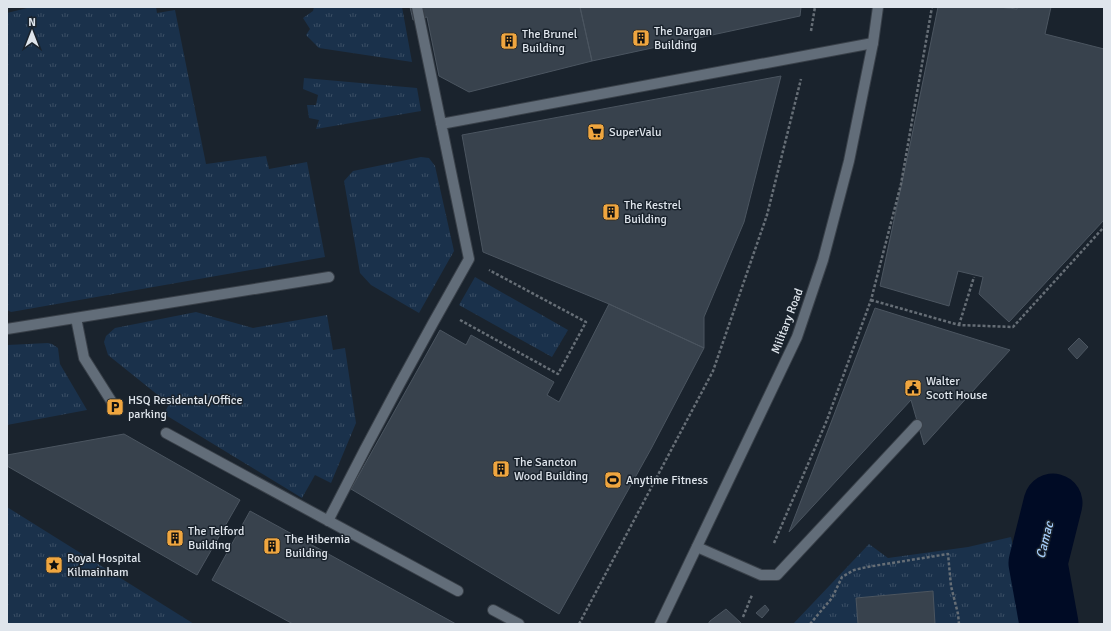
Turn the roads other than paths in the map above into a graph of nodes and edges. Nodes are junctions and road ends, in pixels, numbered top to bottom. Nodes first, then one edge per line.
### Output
1 (417, 7) edge
2 (878, 7) edge
3 (873, 43) junction
4 (441, 124) junction
5 (329, 277) dead end
6 (76, 318) junction
7 (7, 328) edge
8 (115, 407) dead end
9 (917, 425) dead end
10 (166, 433) dead end
11 (328, 521) junction
12 (697, 548) junction
13 (458, 591) dead end
14 (492, 610) dead end
15 (519, 624) edge
16 (660, 624) edge

1 - 4 street
2 - 3 street, Military Road
3 - 4 street
3 - 12 street, Military Road
4 - 11 street
5 - 6 street
6 - 7 street
6 - 8 street
9 - 12 street
10 - 11 street
11 - 13 street
12 - 16 street, Military Road
14 - 15 street

